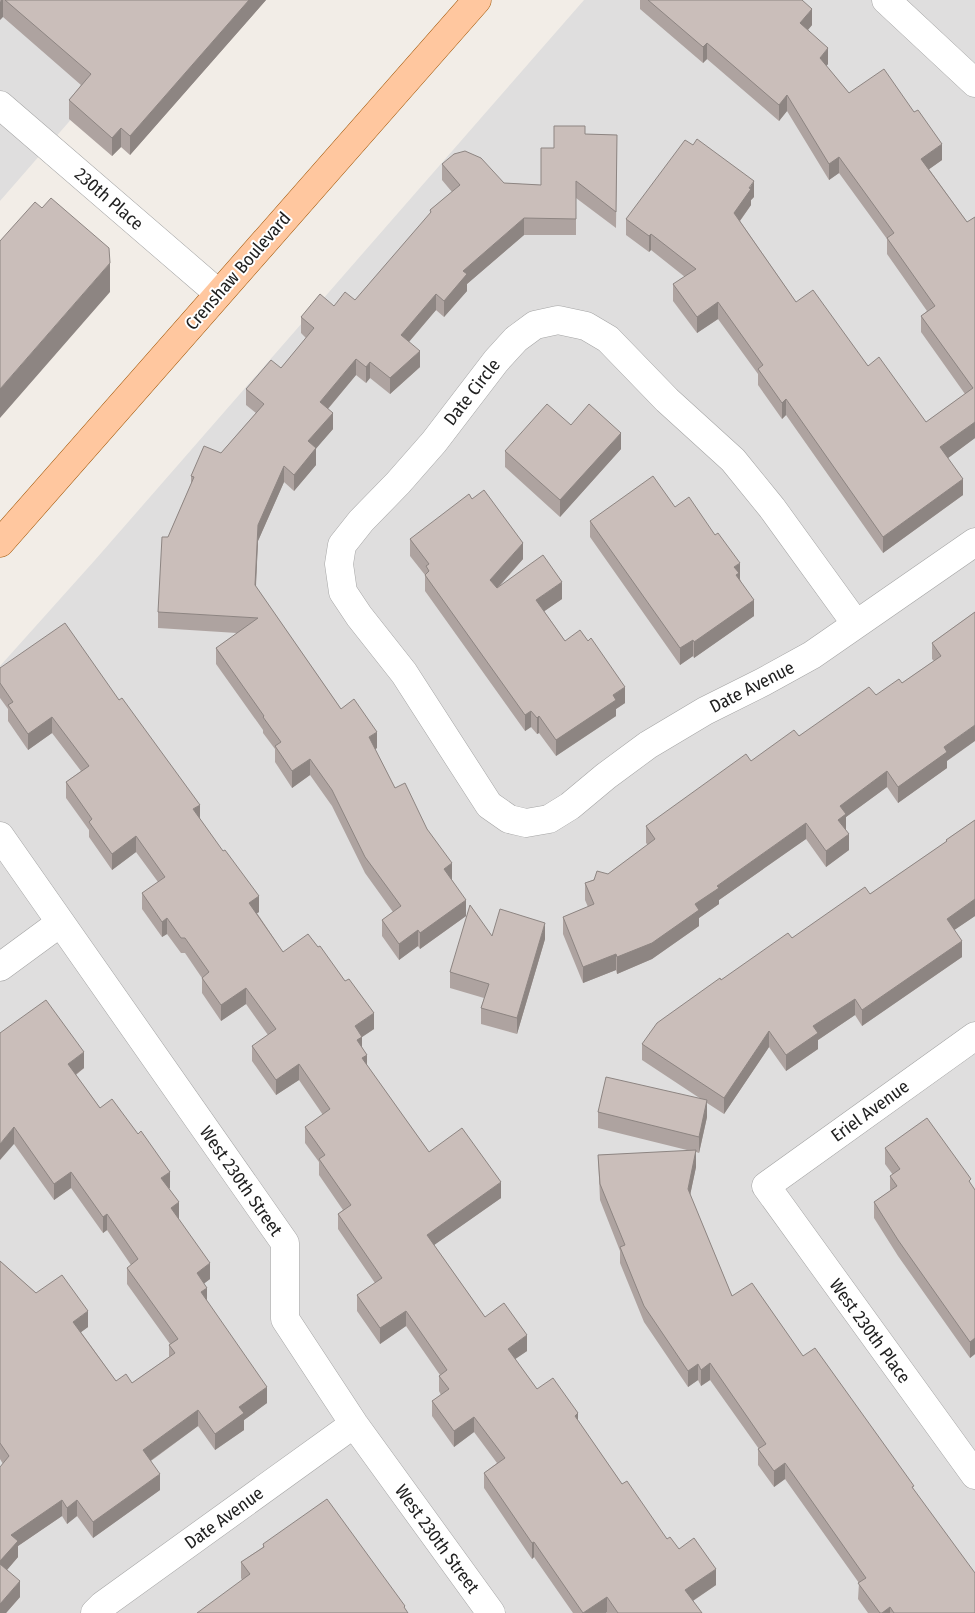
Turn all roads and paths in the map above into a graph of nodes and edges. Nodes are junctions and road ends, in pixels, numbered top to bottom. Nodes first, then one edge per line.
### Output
1 (886, 0) edge
2 (473, 1) edge
3 (975, 83) edge
4 (0, 105) edge
5 (218, 293) junction
6 (975, 542) edge
7 (0, 543) edge
8 (856, 624) junction
9 (526, 823) joint
10 (0, 836) edge
11 (60, 923) junction
12 (0, 967) edge
13 (975, 1036) edge
14 (766, 1186) joint
15 (354, 1424) junction
16 (975, 1475) edge
17 (95, 1613) edge
18 (491, 1613) edge

1 - 3 street
2 - 5 main road, Crenshaw Boulevard
4 - 5 street, 230th Place
5 - 7 main road, Crenshaw Boulevard
6 - 8 street, Date Avenue
8 - 9 street, Date Avenue
8 - 9 street, Date Circle
10 - 11 street, West 230th Street
11 - 12 street
11 - 15 street, West 230th Street
13 - 14 street, Eriel Avenue
14 - 16 street, West 230th Place
15 - 17 street, Date Avenue
15 - 18 street, West 230th Street

